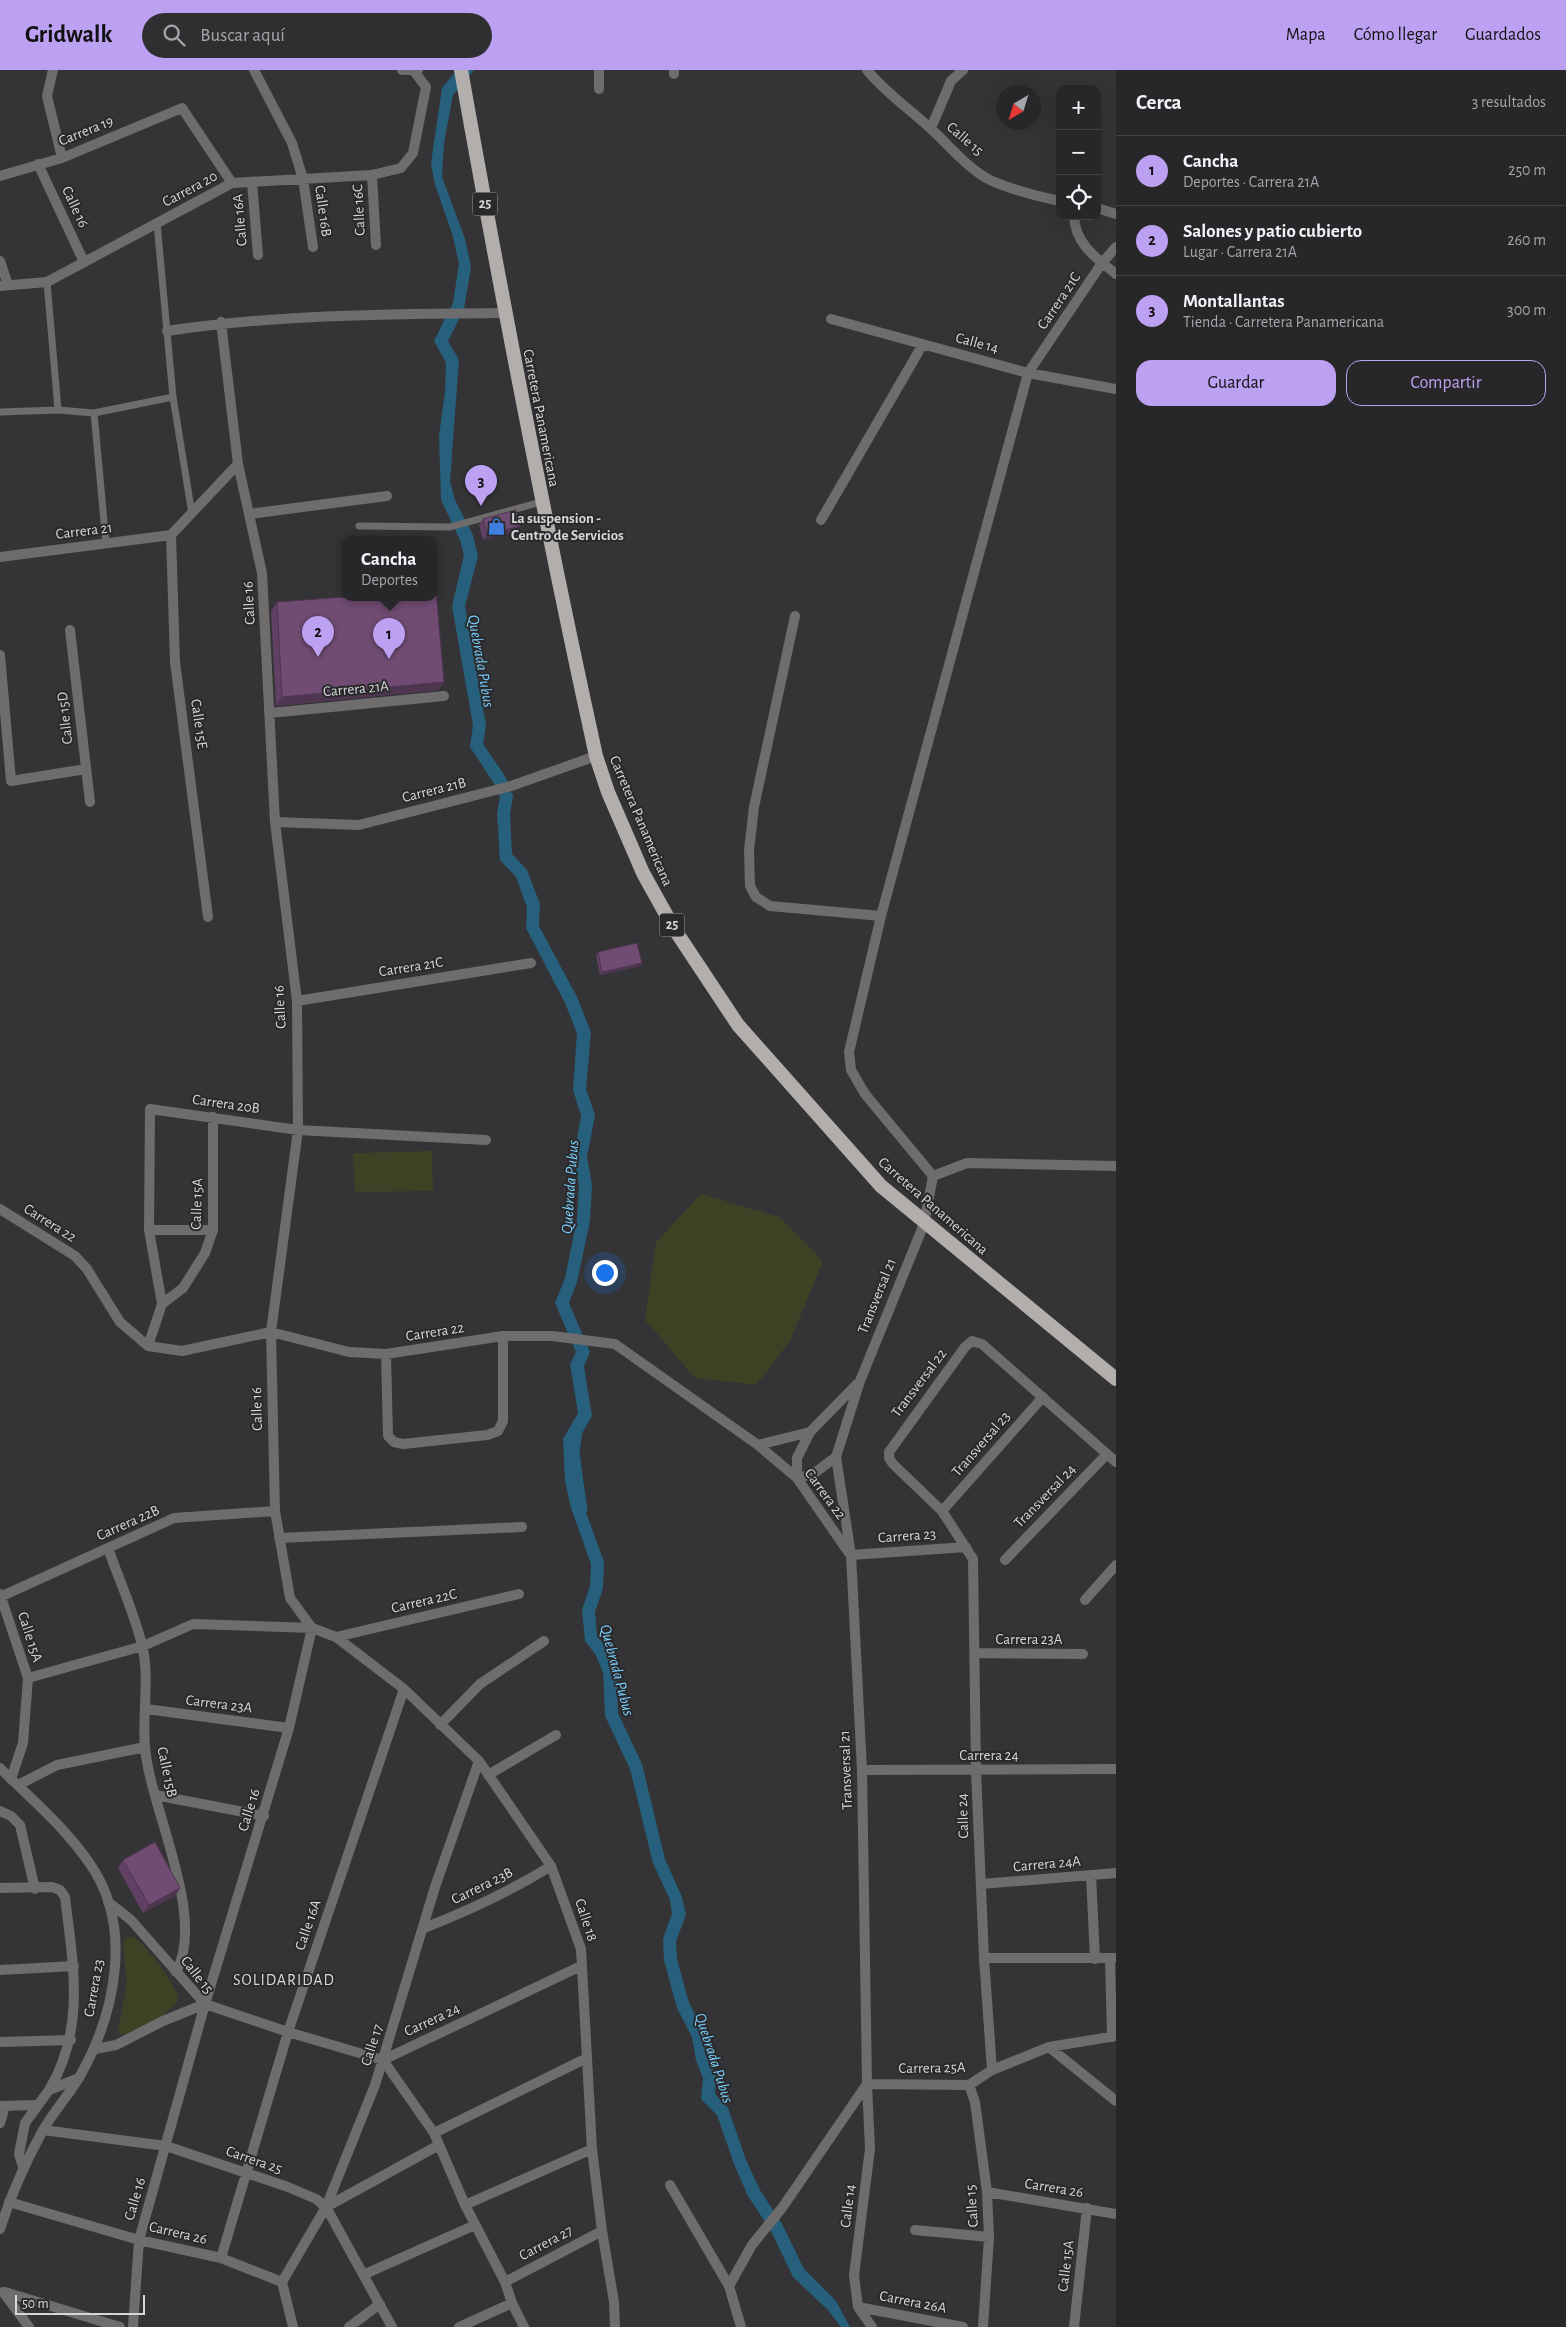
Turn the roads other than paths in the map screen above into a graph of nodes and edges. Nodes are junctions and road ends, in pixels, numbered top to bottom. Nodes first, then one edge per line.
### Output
1 (53, 70) edge
2 (254, 70) edge
3 (402, 70) edge
4 (416, 70) edge
5 (461, 70) edge
6 (599, 70) edge
7 (867, 70) edge
8 (963, 70) edge
9 (599, 89) dead end
10 (931, 128) junction
11 (62, 158) junction
12 (38, 164) junction
13 (372, 175) junction
14 (0, 176) edge
15 (303, 179) junction
16 (252, 182) junction
17 (232, 183) junction
18 (1056, 200) edge
19 (1101, 209) edge
20 (1116, 214) edge
21 (1074, 220) edge
22 (157, 224) junction
23 (376, 245) dead end
24 (313, 247) dead end
25 (1116, 247) edge
26 (258, 255) dead end
27 (0, 261) edge
28 (84, 262) junction
29 (1102, 263) junction
30 (1116, 274) edge
31 (47, 282) junction
32 (4, 286) edge
33 (504, 313) junction
34 (831, 319) dead end
35 (222, 322) junction
36 (167, 331) junction
37 (923, 344) junction
38 (1028, 373) junction
39 (1115, 391) edge
40 (173, 397) junction
41 (58, 410) junction
42 (0, 412) edge
43 (94, 413) junction
44 (238, 464) junction
45 (386, 496) dead end
46 (541, 502) junction
47 (192, 514) junction
48 (250, 514) junction
49 (821, 520) dead end
50 (359, 526) dead end
51 (171, 535) junction
52 (106, 543) junction
53 (0, 557) edge
54 (795, 616) dead end
55 (70, 630) dead end
56 (0, 655) edge
57 (444, 696) edge
58 (270, 712) junction
59 (596, 756) junction
60 (86, 769) junction
61 (90, 802) dead end
62 (275, 822) junction
63 (881, 916) junction
64 (208, 917) dead end
65 (531, 963) dead end
66 (297, 1002) junction
67 (213, 1117) junction
68 (298, 1130) junction
69 (486, 1140) dead end
70 (1116, 1166) edge
71 (933, 1176) junction
72 (0, 1209) edge
73 (924, 1224) junction
74 (149, 1230) junction
75 (213, 1230) junction
76 (162, 1304) junction
77 (271, 1332) junction
78 (503, 1336) junction
79 (148, 1346) junction
80 (386, 1354) junction
81 (1116, 1379) edge
82 (860, 1381) junction
83 (1043, 1397) junction
84 (810, 1432) junction
85 (758, 1445) junction
86 (1107, 1454) junction
87 (836, 1457) junction
88 (1116, 1462) edge
89 (797, 1478) junction
90 (275, 1511) junction
91 (942, 1511) junction
92 (522, 1527) dead end
93 (279, 1538) junction
94 (966, 1547) junction
95 (108, 1548) junction
96 (851, 1555) junction
97 (1005, 1560) dead end
98 (1116, 1565) edge
99 (519, 1594) dead end
100 (0, 1596) edge
101 (1086, 1600) dead end
102 (312, 1628) junction
103 (336, 1637) junction
104 (544, 1641) dead end
105 (142, 1646) junction
106 (975, 1653) junction
107 (1083, 1654) dead end
108 (28, 1678) junction
109 (404, 1689) junction
110 (146, 1709) junction
111 (440, 1725) junction
112 (289, 1728) junction
113 (556, 1735) dead end
114 (145, 1748) junction
115 (479, 1761) junction
116 (0, 1768) edge
117 (1116, 1769) edge
118 (862, 1770) junction
119 (976, 1770) junction
120 (488, 1774) junction
121 (14, 1782) junction
122 (156, 1795) junction
123 (0, 1811) edge
124 (264, 1816) junction
125 (551, 1866) junction
126 (1116, 1873) edge
127 (1091, 1875) junction
128 (981, 1884) junction
129 (0, 1888) edge
130 (35, 1889) junction
131 (108, 1902) junction
132 (424, 1928) junction
133 (984, 1958) junction
134 (1113, 1958) edge
135 (1096, 1959) junction
136 (74, 1966) junction
137 (581, 1966) junction
138 (0, 1970) edge
139 (176, 1972) junction
140 (205, 2004) junction
141 (288, 2032) junction
142 (1114, 2036) edge
143 (71, 2040) junction
144 (0, 2042) edge
145 (1049, 2047) junction
146 (95, 2048) junction
147 (587, 2058) junction
148 (383, 2060) junction
149 (992, 2070) junction
150 (79, 2078) junction
151 (867, 2084) junction
152 (970, 2085) junction
153 (49, 2090) junction
154 (1116, 2101) edge
155 (37, 2105) junction
156 (3, 2106) edge
157 (0, 2123) edge
158 (43, 2130) junction
159 (434, 2133) junction
160 (439, 2145) junction
161 (166, 2146) junction
162 (592, 2149) junction
163 (23, 2167) junction
164 (247, 2173) junction
165 (670, 2185) dead end
166 (987, 2192) junction
167 (9, 2202) junction
168 (465, 2205) junction
169 (326, 2207) junction
170 (1087, 2208) junction
171 (1116, 2214) edge
172 (475, 2225) junction
173 (0, 2229) edge
174 (602, 2230) junction
175 (915, 2230) dead end
176 (989, 2237) junction
177 (139, 2240) junction
178 (221, 2258) junction
179 (365, 2274) junction
180 (282, 2282) junction
181 (505, 2282) junction
182 (729, 2286) junction
183 (2, 2291) edge
184 (512, 2303) junction
185 (380, 2304) junction
186 (858, 2307) junction
187 (29, 2327) edge
188 (120, 2327) edge
189 (134, 2327) edge
190 (293, 2327) edge
191 (349, 2327) edge
192 (392, 2327) edge
193 (459, 2327) edge
194 (524, 2327) edge
195 (615, 2327) edge
196 (741, 2327) edge
197 (872, 2327) edge
198 (963, 2327) edge
199 (982, 2327) edge
200 (1074, 2327) edge

1 - 11 street
2 - 15 street, Calle 16B
3 - 4 street
4 - 13 street, Carrera 20
5 - 33 highway, Carretera Panamericana / 25
6 - 9 street
7 - 10 street, Calle 15
8 - 10 street
10 - 18 street, Calle 15
11 - 12 street, Carrera 19
11 - 17 street, Carrera 19
12 - 14 street, Carrera 19
12 - 28 street, Calle 16
13 - 15 street, Carrera 20
13 - 23 street, Calle 16C
15 - 16 street, Carrera 20
15 - 24 street, Calle 16B
16 - 17 street, Carrera 20
16 - 26 street, Calle 16A
17 - 22 street, Carrera 20
19 - 20 street
21 - 29 street
22 - 28 street, Carrera 20
22 - 36 lane
25 - 29 street, Carrera 21C
27 - 32 street
28 - 31 street, Carrera 20
29 - 30 street
29 - 38 street, Carrera 21C
31 - 32 street, Carrera 20
31 - 41 lane
33 - 35 street
33 - 46 highway, Carretera Panamericana / 25
34 - 37 street, Calle 14
35 - 36 street
35 - 44 street, Calle 16
36 - 40 lane
37 - 38 street, Calle 14
37 - 49 street
38 - 39 street, Calle 14
38 - 63 street, Carrera 21C
40 - 43 lane
40 - 47 lane
41 - 42 lane
41 - 43 lane
43 - 52 lane
44 - 47 street
44 - 48 street, Calle 16
45 - 48 street
46 - 50 lane
46 - 59 highway, Carretera Panamericana / 25
47 - 51 street
48 - 58 street, Calle 16
51 - 52 street, Carrera 21
51 - 64 street, Calle 15E
52 - 53 street, Carrera 21
54 - 63 street
55 - 60 street, Calle 15D
56 - 60 street
57 - 58 street, Carrera 21A
58 - 62 street, Calle 16
59 - 62 street, Carrera 21B
59 - 73 highway, Carretera Panamericana / 25
60 - 61 street, Calle 15D
62 - 66 street, Calle 16
63 - 71 street, Carrera 21C
65 - 66 street, Carrera 21C
66 - 68 street, Calle 16
67 - 68 street, Carrera 20B
67 - 74 street, Carrera 20B
67 - 75 street, Calle 15A
68 - 69 street, Carrera 20B
68 - 77 street, Calle 16
70 - 71 street
71 - 73 street, Transversal 21
72 - 79 street, Carrera 22
73 - 81 highway, Carretera Panamericana / 25
73 - 82 street, Transversal 21
74 - 75 street
74 - 76 street
75 - 76 street, Calle 15A
76 - 79 street
77 - 79 street, Carrera 22
77 - 80 street, Carrera 22
77 - 90 street, Calle 16
78 - 80 street, Carrera 22
78 - 80 street
78 - 85 street, Carrera 22
82 - 84 street, Transversal 21
82 - 87 street, Transversal 21
83 - 86 street
83 - 91 street, Transversal 23
83 - 91 street, Transversal 22
84 - 85 street
84 - 89 street, Transversal 21
85 - 89 street, Carrera 22
86 - 88 street
86 - 97 street, Transversal 24
87 - 89 street
87 - 96 street, Transversal 21
89 - 96 street, Carrera 22
90 - 93 street, Calle 16
90 - 95 street, Carrera 22B
91 - 94 street
92 - 93 street
93 - 102 street, Calle 16
94 - 96 street, Carrera 23
94 - 106 street, Calle 24
95 - 100 street, Carrera 22B
95 - 105 street, Calle 15B
96 - 118 street, Transversal 21
98 - 101 street
99 - 103 street, Carrera 22C
100 - 108 street, Calle 15A
102 - 103 street, Calle 18
102 - 105 street
102 - 112 street, Calle 16
103 - 109 street, Calle 18
104 - 111 street
105 - 108 street
105 - 110 street, Calle 15B
106 - 107 street, Carrera 23A
106 - 119 street, Calle 24
108 - 121 street, Calle 15A
109 - 111 street, Calle 18
109 - 141 street, Calle 16A
110 - 112 street, Carrera 23A
110 - 114 street, Calle 15B
111 - 115 street, Calle 18
112 - 124 street, Calle 16
113 - 120 street
114 - 121 street
114 - 122 street, Calle 15B
115 - 120 street, Calle 18
115 - 132 street, Calle 17
116 - 121 street, Carrera 23
117 - 119 street, Carrera 24
118 - 119 street, Carrera 24
118 - 151 street, Transversal 21
119 - 128 street, Calle 24
120 - 125 street, Calle 18
121 - 131 street, Carrera 23
122 - 124 street
122 - 139 street, Calle 15B
123 - 130 street
124 - 140 street, Calle 16
125 - 132 street, Carrera 23B
125 - 137 street, Calle 18
126 - 127 street, Carrera 24A
127 - 128 street, Carrera 24A
127 - 135 street
128 - 133 street, Calle 24
129 - 130 street
130 - 136 street
131 - 139 street, Calle 15
131 - 146 street, Carrera 23
132 - 148 street, Calle 17
133 - 135 street
133 - 149 street, Calle 24
134 - 135 street
134 - 142 street
136 - 138 street
136 - 143 street
137 - 147 street, Calle 18
137 - 148 street, Carrera 24
139 - 140 street, Calle 15
140 - 141 street
140 - 146 street, Calle 15
140 - 161 street, Calle 16
141 - 148 street
141 - 164 street, Calle 16A
142 - 145 street, Carrera 25A
143 - 144 street
143 - 153 street
145 - 149 street, Carrera 25A
145 - 154 street
146 - 150 street, Carrera 23
147 - 159 street
147 - 162 street, Calle 18
148 - 159 street
148 - 169 street, Calle 17
149 - 152 street, Carrera 25A
150 - 153 street
150 - 158 street, Carrera 23
151 - 152 street, Carrera 25A
151 - 182 street
151 - 186 street, Calle 14
152 - 166 street, Calle 15
153 - 155 street
155 - 156 street
155 - 163 street
156 - 157 street
158 - 161 street, Carrera 25
158 - 163 street, Carrera 23
159 - 160 street
160 - 168 street
160 - 169 street
161 - 164 street, Carrera 25
161 - 177 street, Calle 16
162 - 168 street
162 - 174 street, Calle 18
163 - 167 street, Carrera 23
164 - 169 street, Carrera 25
164 - 178 street, Calle 16A
165 - 182 street
166 - 170 street, Carrera 26
166 - 176 street, Calle 15
167 - 173 street, Carrera 23
167 - 177 street, Carrera 26
168 - 172 street
169 - 179 street
169 - 180 street, Calle 17
170 - 171 street, Carrera 26
170 - 200 street, Calle 15A
172 - 179 street
172 - 181 street
174 - 181 street, Carrera 27
174 - 195 street, Calle 18
175 - 176 street
176 - 199 street, Calle 15
177 - 178 street, Carrera 26
177 - 189 street, Calle 16
178 - 180 street, Carrera 26
179 - 185 street
180 - 190 street
181 - 184 street
182 - 196 street
183 - 187 street
183 - 188 street
184 - 193 street
184 - 194 street
185 - 191 street
185 - 192 street
186 - 197 street, Calle 14
186 - 198 street, Carrera 26A

